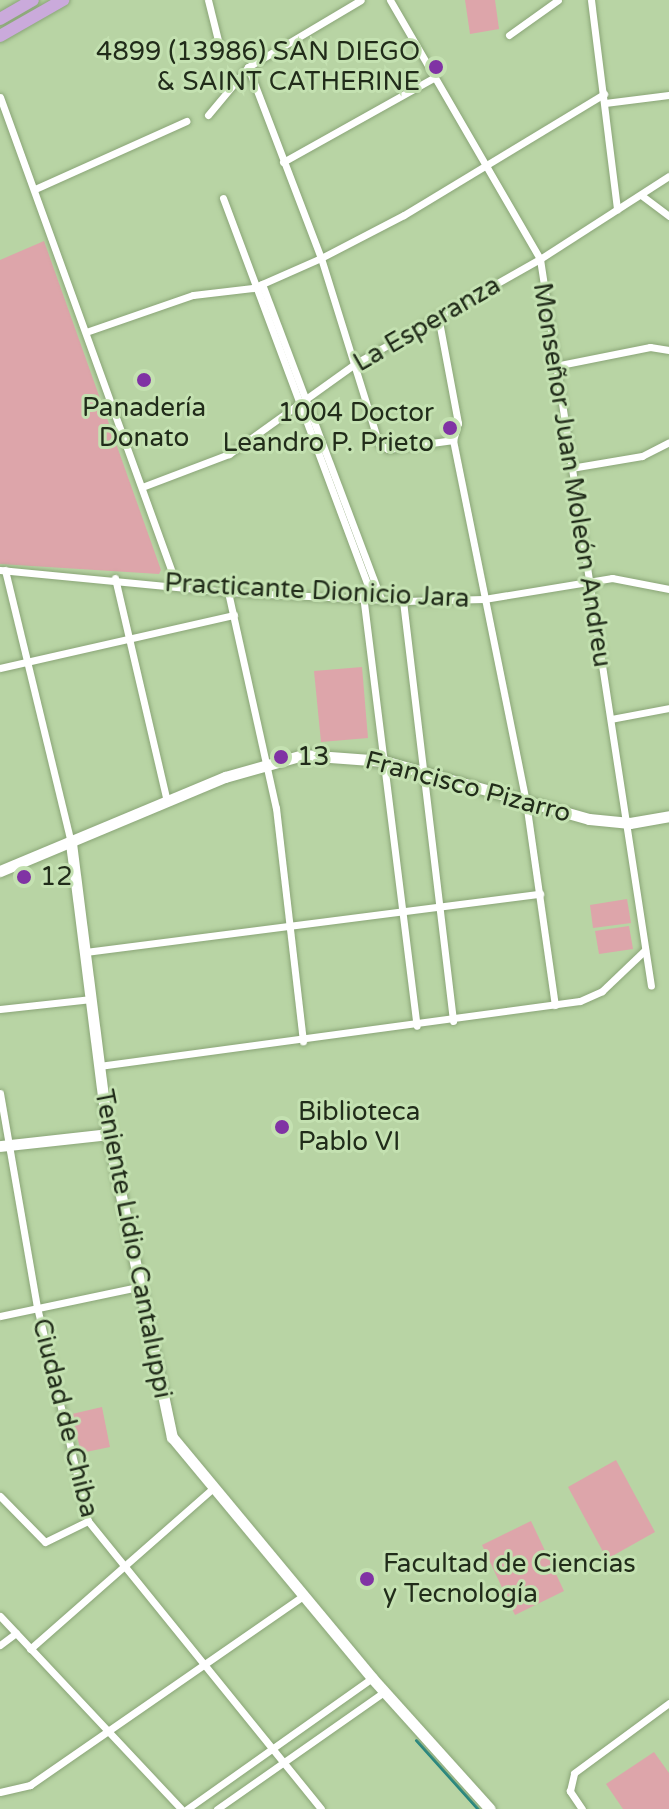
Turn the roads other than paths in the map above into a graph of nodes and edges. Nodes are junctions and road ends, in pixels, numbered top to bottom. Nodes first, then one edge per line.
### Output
1 (33, 0) edge
2 (63, 0) edge
3 (208, 0) edge
4 (361, 0) edge
5 (390, 0) edge
6 (558, 0) edge
7 (591, 0) edge
8 (0, 19) edge
9 (509, 35) dead end
10 (0, 36) edge
11 (221, 52) dead end
12 (248, 67) junction
13 (435, 77) junction
14 (669, 95) edge
15 (0, 97) edge
16 (604, 98) junction
17 (208, 115) dead end
18 (186, 121) dead end
19 (283, 162) junction
20 (487, 166) junction
21 (669, 176) edge
22 (35, 189) junction
23 (641, 195) junction
24 (223, 198) dead end
25 (617, 209) junction
26 (669, 216) edge
27 (321, 258) junction
28 (540, 259) junction
29 (260, 285) junction
30 (438, 316) junction
31 (86, 332) junction
32 (669, 350) edge
33 (356, 363) junction
34 (555, 366) junction
35 (303, 403) junction
36 (453, 440) junction
37 (669, 442) edge
38 (571, 468) junction
39 (142, 487) junction
40 (2, 570) edge
41 (115, 578) junction
42 (585, 582) junction
43 (177, 586) junction
44 (669, 589) edge
45 (228, 592) junction
46 (372, 596) junction
47 (484, 599) junction
48 (403, 601) junction
49 (234, 615) junction
50 (130, 640) junction
51 (28, 662) junction
52 (0, 668) edge
53 (669, 708) edge
54 (611, 719) junction
55 (384, 761) junction
56 (268, 763) junction
57 (424, 773) junction
58 (167, 802) junction
59 (526, 802) junction
60 (669, 816) edge
61 (630, 823) junction
62 (71, 843) junction
63 (0, 871) edge
64 (540, 894) junction
65 (439, 906) junction
66 (402, 911) junction
67 (289, 926) junction
68 (645, 950) junction
69 (85, 952) junction
70 (651, 986) dead end
71 (91, 999) junction
72 (555, 1005) junction
73 (0, 1009) edge
74 (453, 1021) junction
75 (417, 1026) junction
76 (303, 1041) junction
77 (99, 1066) junction
78 (0, 1093) edge
79 (108, 1134) junction
80 (4, 1146) edge
81 (138, 1287) junction
82 (37, 1307) junction
83 (0, 1316) edge
84 (213, 1488) junction
85 (0, 1496) edge
86 (88, 1521) junction
87 (123, 1567) junction
88 (303, 1596) junction
89 (0, 1616) edge
90 (16, 1633) junction
91 (0, 1645) edge
92 (30, 1649) junction
93 (202, 1664) junction
94 (372, 1678) junction
95 (384, 1692) junction
96 (669, 1703) edge
97 (107, 1731) junction
98 (269, 1748) junction
99 (283, 1765) junction
100 (0, 1792) edge
101 (181, 1809) edge
102 (187, 1809) edge
103 (217, 1809) edge
104 (321, 1809) edge
105 (490, 1809) edge
106 (582, 1809) edge

1 - 8 main road
2 - 10 main road
3 - 11 street
4 - 12 street
5 - 13 street, Monseñor Juan Moleón Andreu
6 - 9 street
7 - 16 street
12 - 17 street
12 - 19 street
13 - 19 street
13 - 20 street, Monseñor Juan Moleón Andreu
14 - 16 street
15 - 22 street
16 - 20 street
16 - 25 street
18 - 22 street
19 - 27 street
20 - 27 street
20 - 28 street, Monseñor Juan Moleón Andreu
21 - 23 street, La Esperanza
22 - 31 street
23 - 25 street, La Esperanza
23 - 26 street
24 - 29 street
25 - 28 street, La Esperanza
27 - 29 street
27 - 33 street
28 - 30 street, La Esperanza
28 - 34 street, Monseñor Juan Moleón Andreu
29 - 31 street
29 - 35 street
30 - 33 street, La Esperanza
30 - 36 street
31 - 39 street
32 - 34 street
33 - 35 street, La Esperanza
33 - 36 street
34 - 38 street, Monseñor Juan Moleón Andreu
35 - 39 street, La Esperanza
35 - 46 street
36 - 47 street
37 - 38 street
38 - 42 street, Monseñor Juan Moleón Andreu
39 - 43 street
40 - 41 street, Practicante Dionicio Jara
40 - 51 street, Teniente Lidio Cantaluppi
41 - 43 street, Practicante Dionicio Jara
41 - 50 street
42 - 44 street, Practicante Dionicio Jara
42 - 47 street, Practicante Dionicio Jara
42 - 54 street, Monseñor Juan Moleón Andreu
43 - 45 street, Practicante Dionicio Jara
45 - 46 street, Practicante Dionicio Jara
45 - 49 street
46 - 48 street, Practicante Dionicio Jara
46 - 55 street
47 - 48 street, Practicante Dionicio Jara
47 - 59 street
48 - 57 street
49 - 50 street
49 - 56 street
50 - 51 street
50 - 58 street
51 - 52 street
51 - 62 street, Teniente Lidio Cantaluppi
53 - 54 street
54 - 61 street, Monseñor Juan Moleón Andreu
55 - 56 street, Francisco Pizarro
55 - 57 street, Francisco Pizarro
55 - 66 street
56 - 58 street, Francisco Pizarro
56 - 67 street
57 - 59 street, Francisco Pizarro
57 - 65 street
58 - 62 street, Francisco Pizarro
59 - 61 street, Francisco Pizarro
59 - 64 street
60 - 61 street, Francisco Pizarro
61 - 68 street, Monseñor Juan Moleón Andreu
62 - 63 street, Francisco Pizarro
62 - 69 street, Teniente Lidio Cantaluppi
64 - 65 street
64 - 72 street
65 - 66 street
65 - 74 street
66 - 67 street
66 - 75 street
67 - 69 street
67 - 76 street
68 - 70 street, Monseñor Juan Moleón Andreu
68 - 72 street
69 - 71 street, Teniente Lidio Cantaluppi
71 - 73 street
71 - 77 street, Teniente Lidio Cantaluppi
72 - 74 street
74 - 75 street
75 - 76 street
76 - 77 street
77 - 79 street, Teniente Lidio Cantaluppi
78 - 80 street, Ciudad de Chiba
79 - 80 street
79 - 81 street, Teniente Lidio Cantaluppi
80 - 82 street, Ciudad de Chiba
81 - 82 street
81 - 84 street, Teniente Lidio Cantaluppi
82 - 83 street
82 - 86 street, Ciudad de Chiba
84 - 87 street
84 - 88 street, Teniente Lidio Cantaluppi
85 - 86 street
86 - 87 street, Ciudad de Chiba
87 - 92 street
87 - 93 street, Ciudad de Chiba
88 - 93 street
88 - 94 street, Teniente Lidio Cantaluppi
89 - 90 street
90 - 91 street
90 - 92 street
92 - 97 street
93 - 97 street
93 - 98 street, Ciudad de Chiba
94 - 95 street, Teniente Lidio Cantaluppi
94 - 98 street
95 - 99 street
95 - 105 street, Teniente Lidio Cantaluppi
96 - 106 street
97 - 100 street
97 - 101 street
98 - 99 street, Ciudad de Chiba
98 - 102 street
99 - 103 street
99 - 104 street, Ciudad de Chiba

